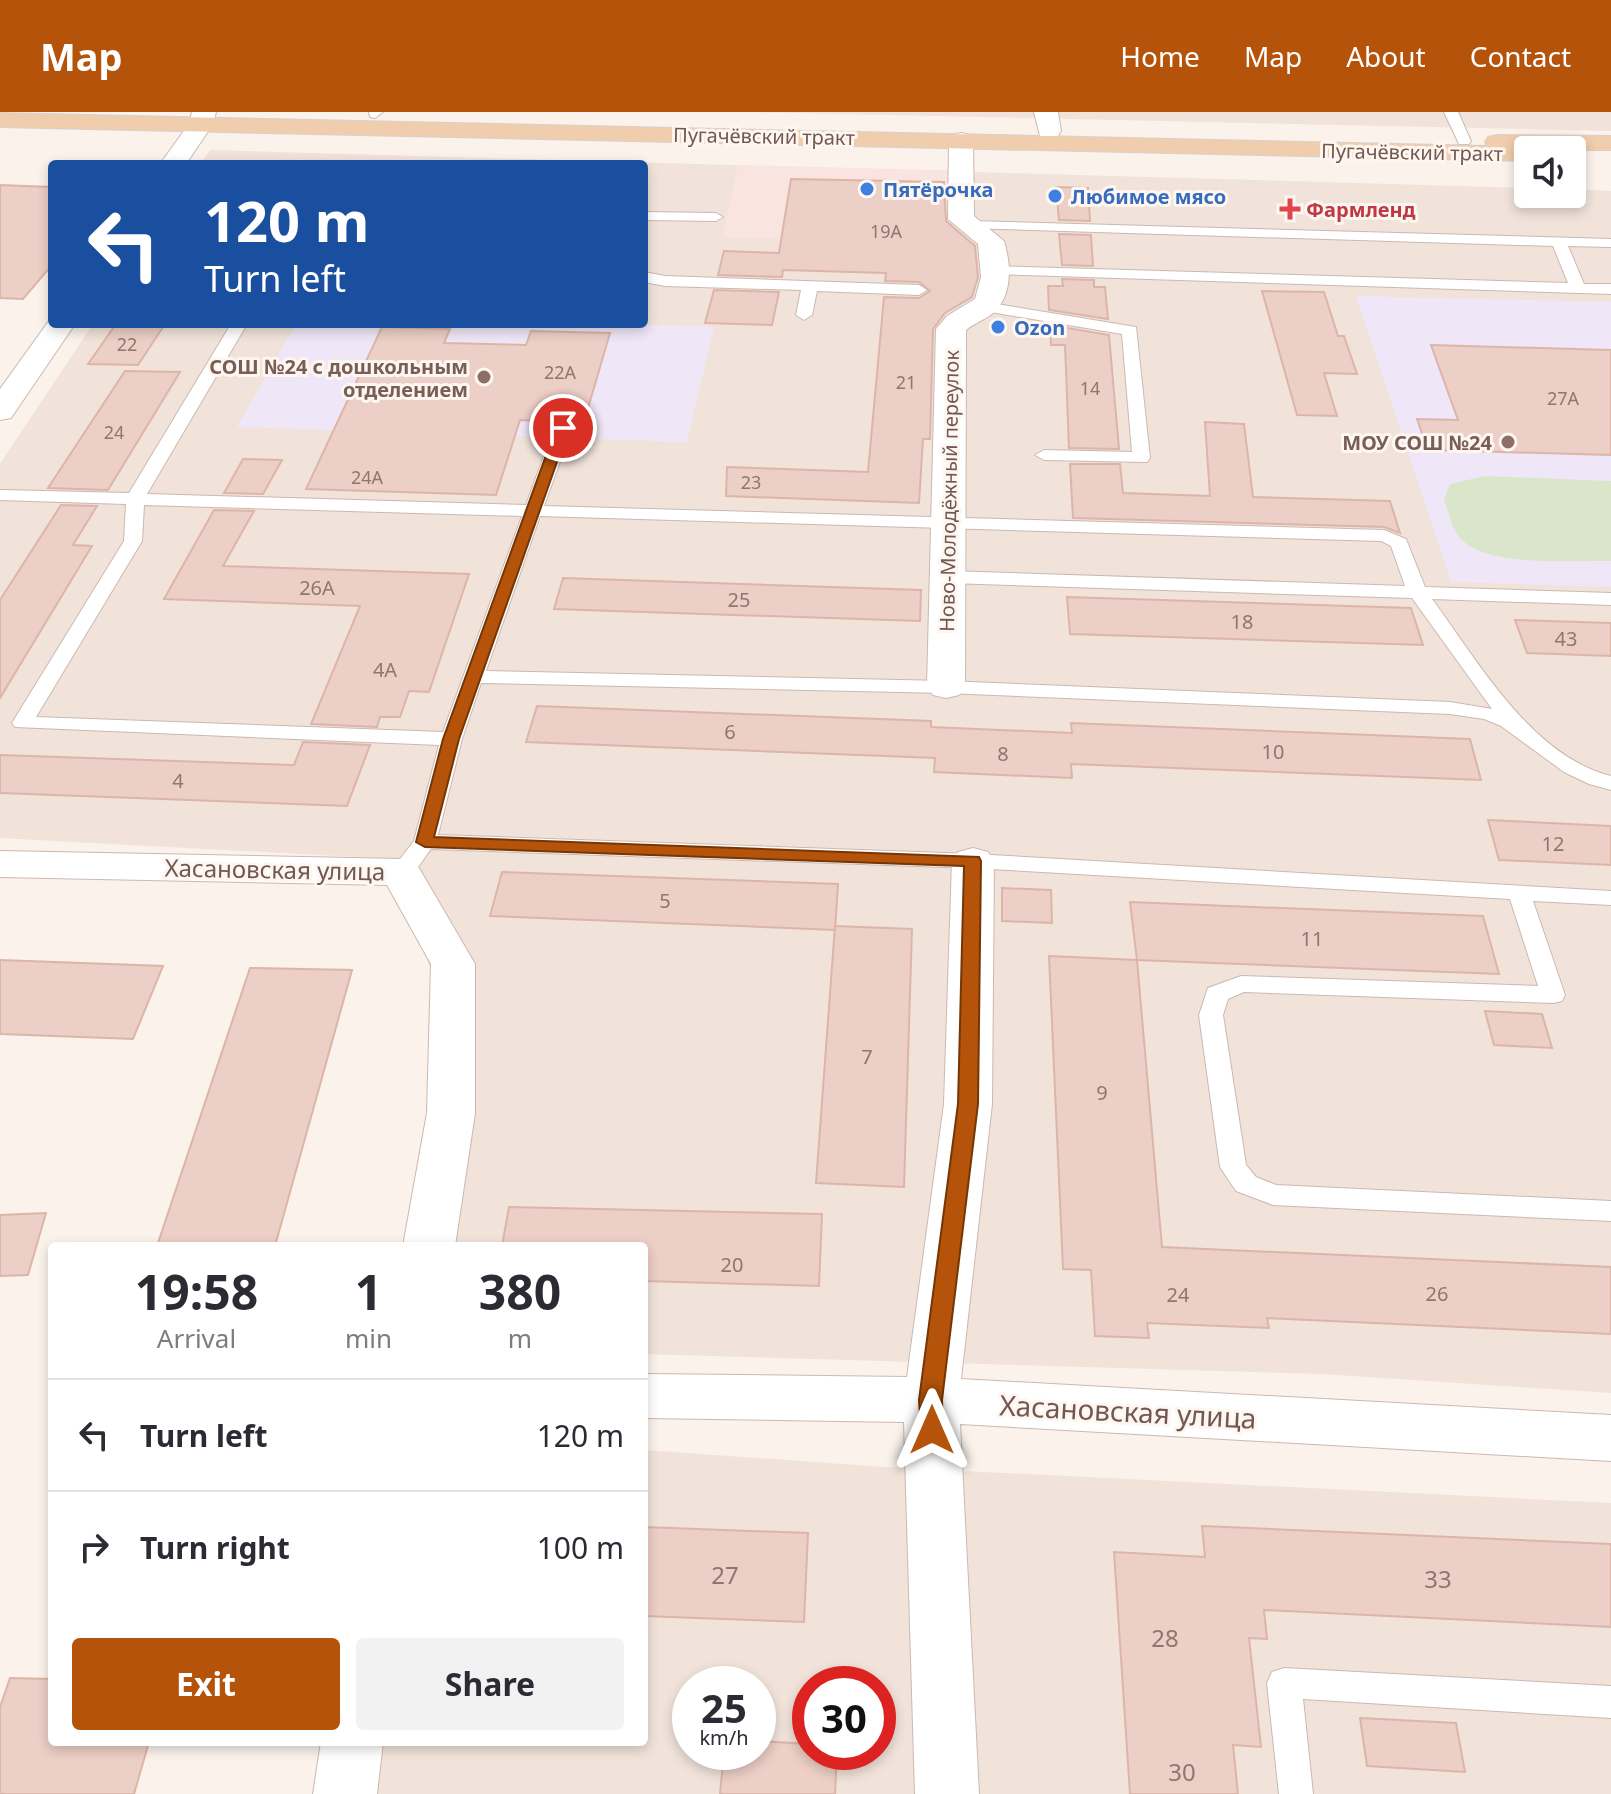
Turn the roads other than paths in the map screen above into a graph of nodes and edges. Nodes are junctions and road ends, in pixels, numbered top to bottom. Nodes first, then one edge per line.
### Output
1 (297, 112) edge
2 (1451, 112) edge
3 (375, 113) edge
4 (203, 118) edge
5 (0, 120) edge
6 (1048, 122) edge
7 (961, 140) junction
8 (1464, 141) junction
9 (1611, 143) edge
10 (1514, 154) edge
11 (1586, 155) edge
12 (1611, 156) edge
13 (176, 160) edge
14 (648, 216) edge
15 (716, 217) dead end
16 (970, 225) junction
17 (1558, 241) junction
18 (1611, 243) edge
19 (994, 269) junction
20 (648, 278) edge
21 (810, 286) junction
22 (1578, 288) junction
23 (1611, 289) edge
24 (919, 290) dead end
25 (984, 307) junction
26 (804, 315) dead end
27 (58, 328) edge
28 (237, 328) edge
29 (0, 411) edge
30 (563, 428) dead end
31 (1044, 455) dead end
32 (0, 495) edge
33 (135, 499) junction
34 (534, 510) junction
35 (949, 522) junction
36 (949, 577) junction
37 (1417, 592) junction
38 (1611, 599) edge
39 (475, 677) junction
40 (946, 687) junction
41 (1514, 724) junction
42 (451, 739) junction
43 (1611, 783) edge
44 (413, 857) junction
45 (973, 861) junction
46 (0, 864) edge
47 (1519, 893) junction
48 (1611, 898) edge
49 (1611, 1211) edge
50 (430, 1242) edge
51 (648, 1396) edge
52 (931, 1400) junction
53 (1611, 1438) edge
54 (1611, 1702) edge
55 (351, 1746) edge
56 (345, 1794) edge
57 (947, 1794) edge
58 (1296, 1794) edge

1 - 3 main road, Пугачёвский тракт
2 - 8 lane
3 - 6 main road, Пугачёвский тракт
4 - 5 main road, Пугачёвский тракт
4 - 7 main road, Пугачёвский тракт
4 - 13 street
6 - 8 main road, Пугачёвский тракт
7 - 10 main road, Пугачёвский тракт
7 - 16 street
8 - 9 main road, Пугачёвский тракт
11 - 12 main road
14 - 15 lane
16 - 17 lane
16 - 19 street
17 - 18 lane
17 - 22 lane
19 - 22 lane
19 - 25 street
20 - 21 lane
21 - 24 lane
21 - 26 lane
22 - 23 lane
25 - 31 lane
25 - 35 street, Ново-Молодёжный переулок
27 - 29 street
28 - 33 lane
30 - 34 lane
32 - 33 lane
33 - 34 lane
33 - 42 lane
34 - 35 lane
34 - 39 lane
35 - 36 street, Ново-Молодёжный переулок
35 - 37 lane
36 - 37 lane
36 - 40 street, Ново-Молодёжный переулок
37 - 38 lane
37 - 41 lane
39 - 40 lane
39 - 42 lane
40 - 41 lane
41 - 43 lane
42 - 44 lane
44 - 45 lane
44 - 46 street, Хасановская улица
44 - 50 street, Хасановская улица
45 - 47 lane
45 - 52 street
47 - 48 lane
47 - 49 lane
51 - 52 street, Хасановская улица
52 - 53 street, Хасановская улица
52 - 57 street
54 - 58 lane
55 - 56 street

